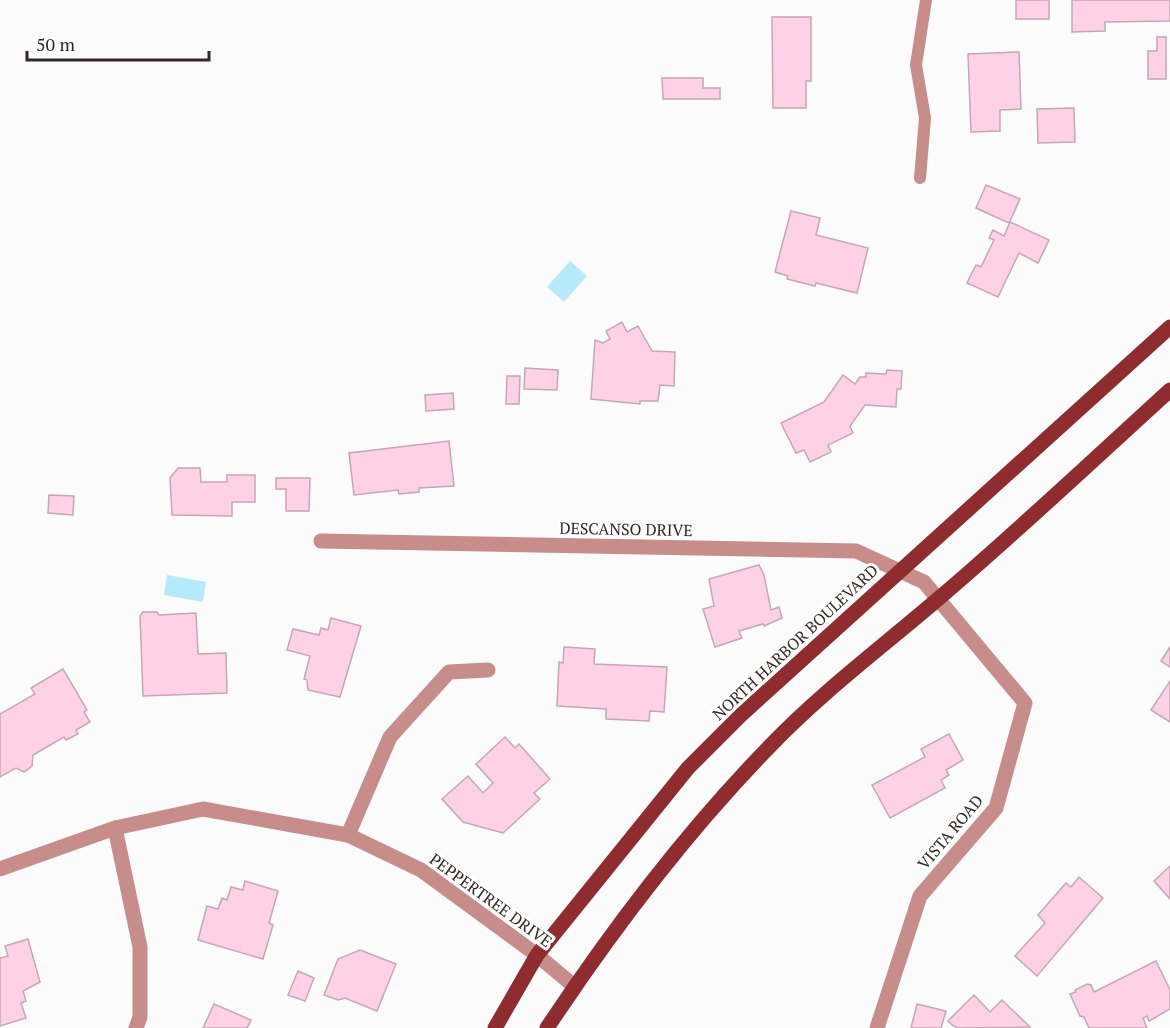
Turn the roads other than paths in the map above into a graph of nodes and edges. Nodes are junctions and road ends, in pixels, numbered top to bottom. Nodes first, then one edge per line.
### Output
1 (926, 0) edge
2 (920, 178) dead end
3 (1170, 327) edge
4 (1170, 390) edge
5 (321, 541) dead end
6 (900, 570) junction
7 (924, 582) joint
8 (938, 599) junction
9 (488, 670) dead end
10 (115, 828) junction
11 (348, 835) junction
12 (0, 869) edge
13 (537, 955) junction
14 (574, 986) junction
15 (136, 1028) edge
16 (495, 1028) edge
17 (547, 1028) edge
18 (878, 1028) edge

1 - 2 lane
3 - 6 main road, NORTH HARBOR BOULEVARD
4 - 8 main road
5 - 6 street, DESCANSO DRIVE
6 - 7 street, DESCANSO DRIVE
6 - 13 main road, NORTH HARBOR BOULEVARD
7 - 8 street, VISTA ROAD
8 - 14 main road
8 - 18 street, VISTA ROAD
9 - 11 street
10 - 11 street, PEPPERTREE DRIVE
10 - 12 street, PEPPERTREE DRIVE
10 - 15 street
11 - 13 street, PEPPERTREE DRIVE
13 - 14 street, PEPPERTREE DRIVE
13 - 16 main road, NORTH HARBOR BOULEVARD
14 - 17 main road

